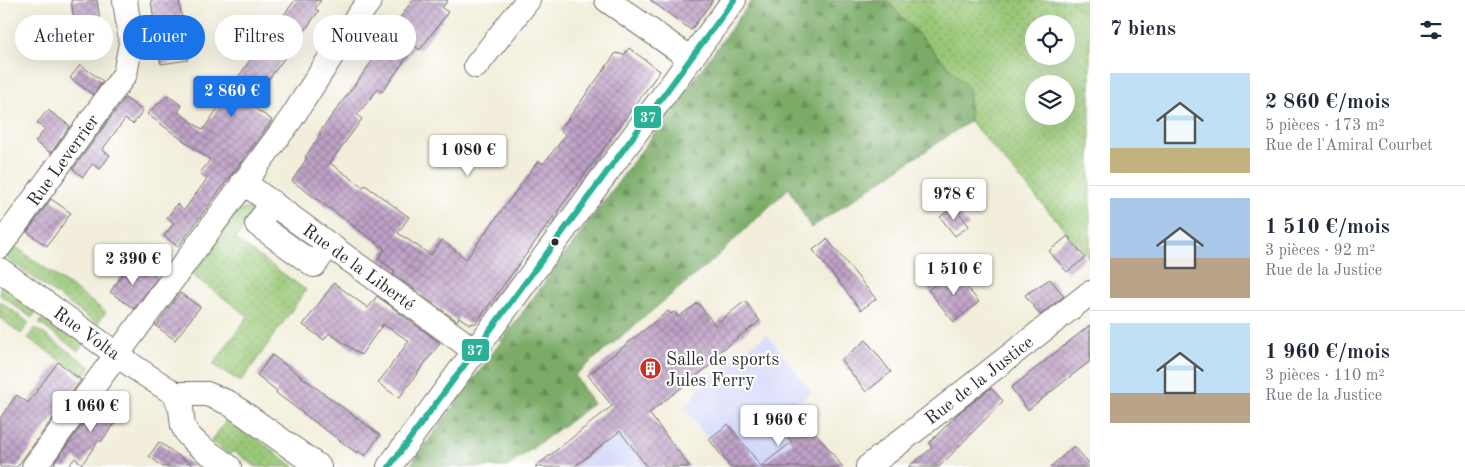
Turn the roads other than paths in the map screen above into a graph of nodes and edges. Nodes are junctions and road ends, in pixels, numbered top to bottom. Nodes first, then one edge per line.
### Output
1 (125, 0) edge
2 (370, 0) edge
3 (528, 0) edge
4 (607, 0) edge
5 (734, 0) edge
6 (691, 59) junction
7 (476, 66) dead end
8 (243, 182) junction
9 (0, 246) edge
10 (0, 270) edge
11 (1090, 293) edge
12 (474, 351) junction
13 (117, 354) junction
14 (176, 394) junction
15 (34, 467) edge
16 (229, 467) edge
17 (319, 467) edge
18 (389, 467) edge
19 (868, 467) edge

1 - 9 street, Rue Leverrier
2 - 8 street
3 - 7 street
4 - 6 street
5 - 6 street
6 - 12 street
8 - 12 street, Rue de la Liberté
8 - 13 street
10 - 13 street, Rue Volta
11 - 19 street, Rue de la Justice
12 - 18 street
13 - 14 street, Rue Volta
13 - 15 street
14 - 16 street
14 - 17 street

